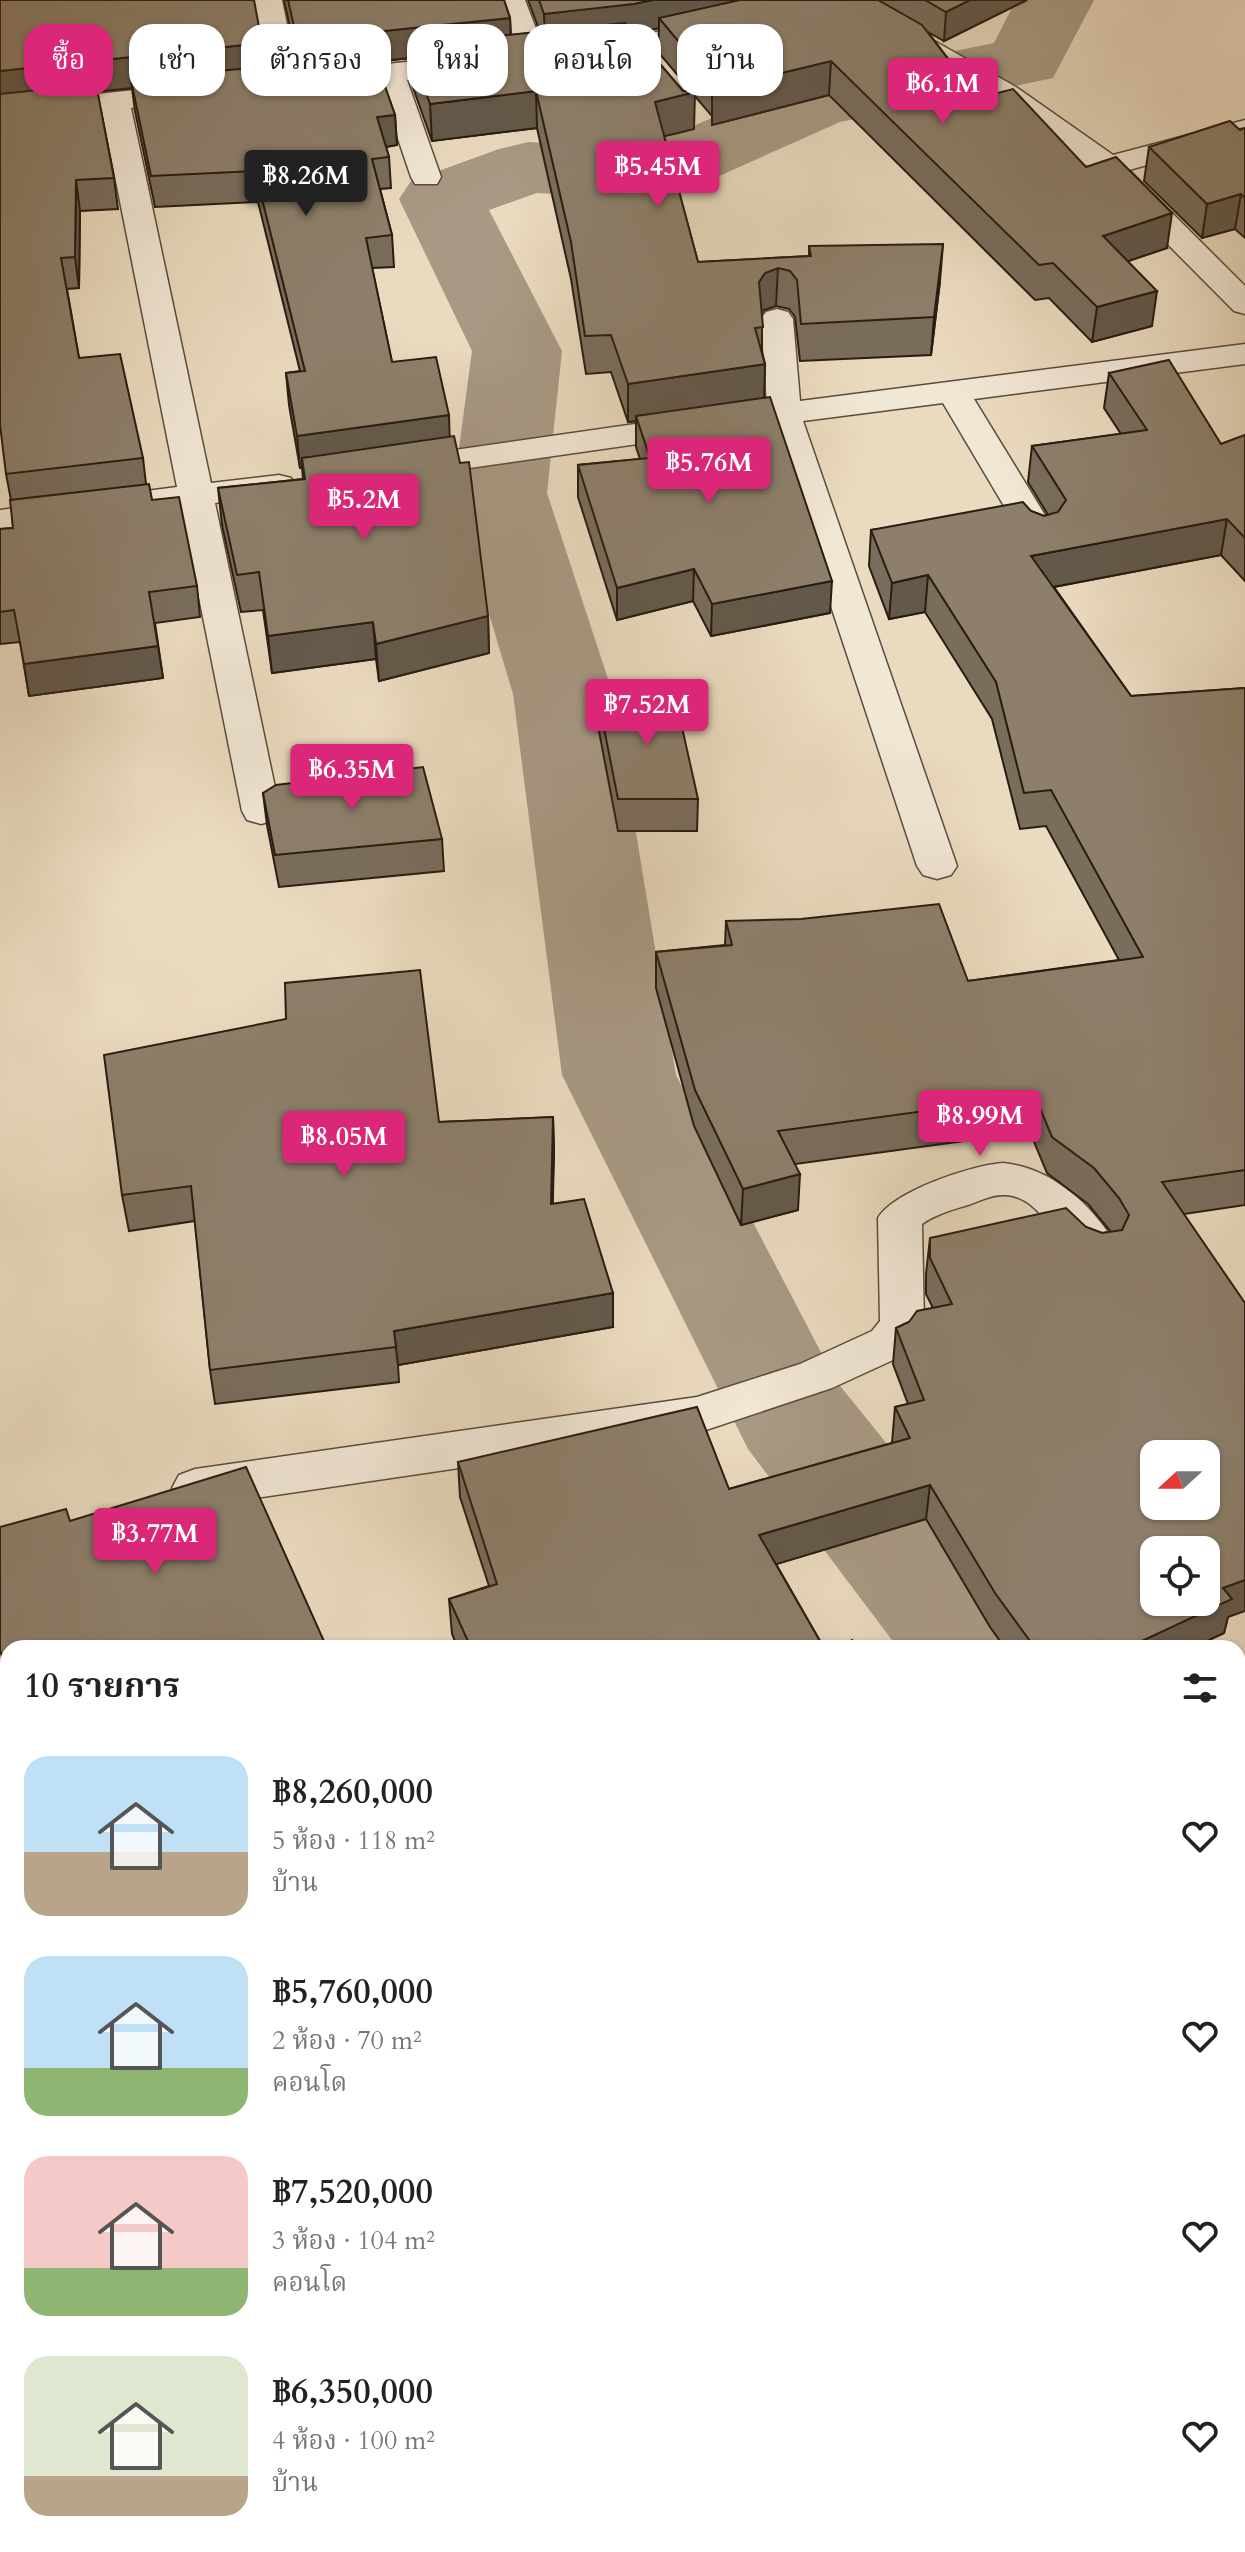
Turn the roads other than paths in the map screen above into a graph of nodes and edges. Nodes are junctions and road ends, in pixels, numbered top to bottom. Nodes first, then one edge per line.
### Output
1 (268, 0) edge
2 (511, 0) edge
3 (853, 6) edge
4 (273, 24) edge
5 (524, 35) edge
6 (661, 52) edge
7 (524, 58) edge
8 (391, 73) edge
9 (391, 76) edge
10 (164, 96) edge
11 (115, 101) junction
12 (0, 113) edge
13 (1245, 129) edge
14 (1108, 166) junction
15 (426, 177) dead end
16 (1245, 304) edge
17 (777, 319) dead end
18 (1245, 354) edge
19 (954, 393) junction
20 (784, 415) junction
21 (371, 472) edge
22 (307, 481) edge
23 (196, 497) junction
24 (0, 520) edge
25 (1041, 538) edge
26 (261, 811) edge
27 (937, 866) dead end
28 (1098, 1252) edge
29 (160, 1497) edge

1 - 4 street
2 - 5 street
3 - 6 street
3 - 14 street
7 - 8 street
9 - 15 street
10 - 11 street
11 - 12 street
11 - 23 street
13 - 14 street
14 - 16 street
17 - 20 street
18 - 19 street
19 - 20 street
19 - 25 street
20 - 21 street
20 - 27 street
22 - 23 street
23 - 24 street
23 - 26 street
28 - 29 street

